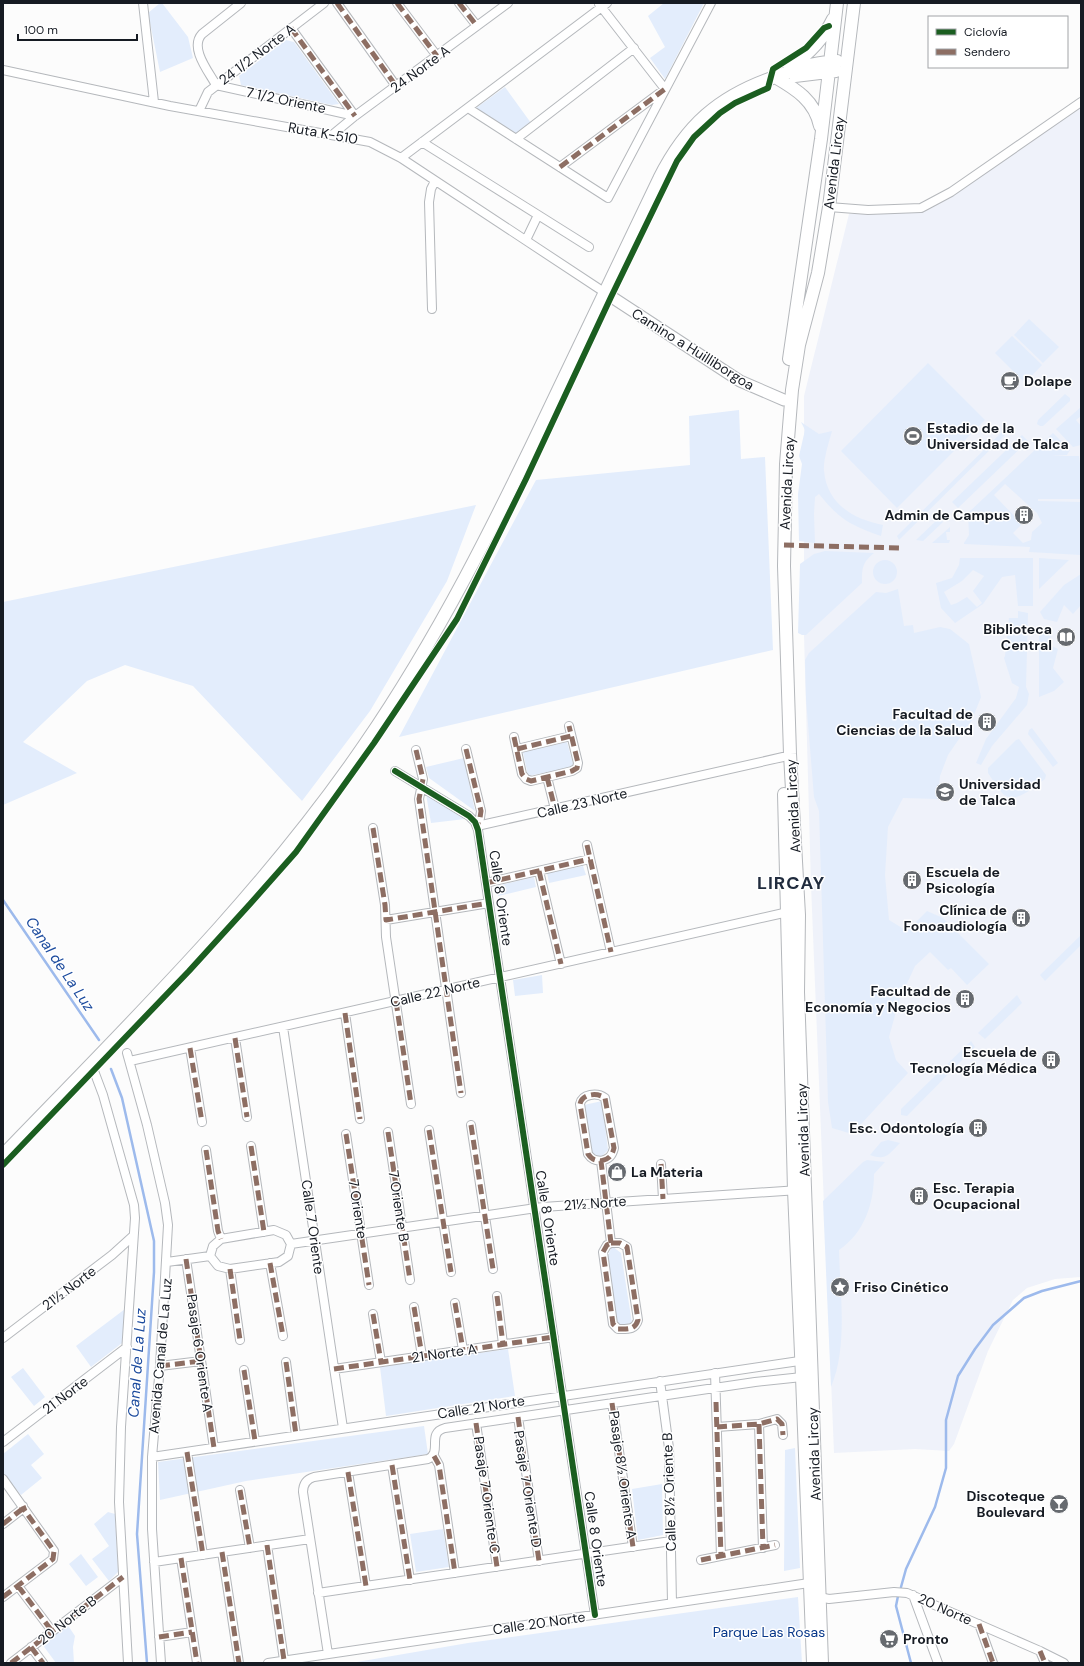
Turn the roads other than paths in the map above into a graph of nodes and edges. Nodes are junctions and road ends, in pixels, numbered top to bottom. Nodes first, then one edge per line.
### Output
1 (241, 3) edge
2 (324, 3) edge
3 (338, 3) edge
4 (397, 3) edge
5 (459, 3) edge
6 (508, 3) edge
7 (710, 3) edge
8 (854, 3) edge
9 (145, 4) edge
10 (602, 4) edge
11 (837, 8) edge
12 (477, 26) junction
13 (291, 28) junction
14 (634, 48) junction
15 (437, 56) junction
16 (846, 65) junction
17 (829, 66) junction
18 (3, 70) edge
19 (775, 77) junction
20 (216, 85) junction
21 (396, 86) junction
22 (665, 89) junction
23 (154, 102) junction
24 (1081, 102) edge
25 (468, 108) junction
26 (199, 111) junction
27 (355, 116) junction
28 (332, 135) junction
29 (516, 139) junction
30 (821, 139) junction
31 (422, 142) junction
32 (402, 158) junction
33 (560, 167) junction
34 (435, 181) junction
35 (829, 207) junction
36 (538, 215) junction
37 (526, 240) junction
38 (589, 247) dead end
39 (604, 292) junction
40 (432, 309) dead end
41 (784, 400) junction
42 (569, 726) dead end
43 (572, 736) junction
44 (514, 737) dead end
45 (466, 749) dead end
46 (517, 749) junction
47 (416, 750) dead end
48 (783, 757) junction
49 (395, 771) dead end
50 (547, 777) junction
51 (421, 787) junction
52 (555, 809) junction
53 (477, 826) junction
54 (374, 828) dead end
55 (587, 845) dead end
56 (590, 859) junction
57 (540, 871) junction
58 (486, 883) junction
59 (489, 903) junction
60 (436, 912) junction
61 (793, 914) junction
62 (386, 920) junction
63 (611, 952) junction
64 (561, 964) junction
65 (500, 977) junction
66 (447, 990) junction
67 (396, 1001) junction
68 (345, 1013) junction
69 (283, 1027) junction
70 (235, 1038) junction
71 (190, 1048) junction
72 (128, 1057) joint
73 (91, 1063) junction
74 (461, 1093) dead end
75 (410, 1104) dead end
76 (247, 1117) dead end
77 (360, 1119) dead end
78 (202, 1122) dead end
79 (471, 1125) dead end
80 (429, 1130) dead end
81 (388, 1132) dead end
82 (346, 1134) dead end
83 (251, 1146) dead end
84 (206, 1150) dead end
85 (3, 1155) edge
86 (601, 1161) junction
87 (661, 1164) dead end
88 (800, 1190) junction
89 (664, 1199) junction
90 (605, 1203) junction
91 (535, 1208) junction
92 (485, 1215) junction
93 (443, 1222) junction
94 (402, 1228) junction
95 (264, 1232) junction
96 (361, 1234) junction
97 (133, 1236) junction
98 (221, 1239) junction
99 (315, 1241) junction
100 (611, 1243) junction
101 (291, 1244) junction
102 (210, 1256) junction
103 (186, 1259) junction
104 (167, 1262) junction
105 (270, 1263) junction
106 (230, 1269) junction
107 (493, 1269) dead end
108 (451, 1272) dead end
109 (410, 1280) dead end
110 (369, 1285) dead end
111 (497, 1296) dead end
112 (455, 1303) dead end
113 (414, 1307) dead end
114 (373, 1314) dead end
115 (282, 1336) dead end
116 (554, 1337) junction
117 (3, 1338) edge
118 (240, 1340) dead end
119 (503, 1344) junction
120 (128, 1347) junction
121 (463, 1350) junction
122 (422, 1356) junction
123 (806, 1360) junction
124 (201, 1361) junction
125 (286, 1362) dead end
126 (381, 1362) junction
127 (769, 1365) junction
128 (160, 1366) junction
129 (244, 1370) dead end
130 (334, 1370) junction
131 (715, 1373) junction
132 (802, 1377) junction
133 (771, 1380) junction
134 (660, 1381) junction
135 (715, 1388) junction
136 (563, 1395) junction
137 (662, 1396) junction
138 (612, 1403) junction
139 (565, 1410) junction
140 (518, 1417) junction
141 (476, 1424) junction
142 (759, 1424) junction
143 (717, 1427) junction
144 (343, 1428) junction
145 (296, 1435) junction
146 (783, 1435) dead end
147 (255, 1441) junction
148 (3, 1442) edge
149 (214, 1448) junction
150 (187, 1452) junction
151 (434, 1456) junction
152 (152, 1457) junction
153 (392, 1465) junction
154 (348, 1472) junction
155 (3, 1479) edge
156 (240, 1490) dead end
157 (23, 1506) junction
158 (3, 1524) edge
159 (310, 1539) junction
160 (671, 1541) junction
161 (266, 1545) junction
162 (775, 1546) dead end
163 (633, 1547) junction
164 (250, 1548) junction
165 (763, 1548) junction
166 (222, 1552) junction
167 (586, 1554) junction
168 (204, 1555) junction
169 (721, 1556) junction
170 (181, 1558) junction
171 (701, 1560) dead end
172 (539, 1561) junction
173 (154, 1562) junction
174 (497, 1567) junction
175 (455, 1573) junction
176 (123, 1577) junction
177 (410, 1580) junction
178 (809, 1583) junction
179 (18, 1586) junction
180 (366, 1586) junction
181 (318, 1593) junction
182 (913, 1595) junction
183 (3, 1597) edge
184 (819, 1597) junction
185 (672, 1603) junction
186 (595, 1615) junction
187 (979, 1624) junction
188 (52, 1631) junction
189 (192, 1632) junction
190 (159, 1637) junction
191 (31, 1647) junction
192 (1040, 1651) junction
193 (328, 1654) junction
194 (284, 1660) junction
195 (11, 1663) edge
196 (43, 1663) edge
197 (128, 1663) edge
198 (161, 1663) edge
199 (197, 1663) edge
200 (239, 1663) edge
201 (268, 1663) edge
202 (813, 1663) edge
203 (822, 1663) edge
204 (938, 1663) edge
205 (993, 1663) edge
206 (1044, 1663) edge
207 (1064, 1663) edge

1 - 20 street
2 - 13 street, 24 1/2 Norte A
3 - 21 street
4 - 15 street
5 - 12 street
6 - 12 street, 24 Norte A
7 - 22 street
8 - 16 main road, Avenida Lircay
9 - 23 street
10 - 14 street
10 - 25 street
11 - 17 main road, Avenida Lircay
11 - 19 main road
12 - 15 street, 24 Norte A
13 - 20 street, 24 1/2 Norte A
13 - 27 street
14 - 22 street
14 - 29 street
15 - 21 street, 24 Norte A
16 - 17 main road
16 - 35 main road, Avenida Lircay
17 - 19 main road
17 - 30 main road, Avenida Lircay
18 - 23 street, Ruta K-510
19 - 30 main road
19 - 39 main road
20 - 26 street, 24 1/2 Norte A
20 - 27 street, 7 1/2 Oriente
21 - 27 street, 24 Norte A
22 - 33 street
22 - 33 street
23 - 26 street, Ruta K-510
24 - 35 street
25 - 29 street
25 - 31 street
26 - 28 street, Ruta K-510
27 - 28 street, 24 Norte A
28 - 32 street, Ruta K-510
29 - 33 street
30 - 41 main road, Avenida Lircay
31 - 32 street
31 - 36 street
32 - 34 street, Ruta K-510
34 - 37 street, Ruta K-510
34 - 40 street
35 - 61 main road, Avenida Lircay
36 - 37 street
36 - 38 street
37 - 39 street, Ruta K-510
39 - 41 street, Camino a Huilliborgoa
39 - 73 main road
41 - 48 main road, Avenida Lircay
42 - 43 street
43 - 46 street
43 - 50 street
44 - 46 street
45 - 53 street, Calle 8 Oriente
46 - 50 street
47 - 51 street
48 - 52 street, Calle 23 Norte
48 - 61 main road, Avenida Lircay
49 - 51 street
50 - 52 street
51 - 53 street
51 - 60 street
52 - 53 street, Calle 23 Norte
53 - 58 street, Calle 8 Oriente
54 - 62 street
55 - 56 street
56 - 57 street
56 - 63 street
57 - 58 street
57 - 64 street
58 - 59 street, Calle 8 Oriente
59 - 60 street
59 - 65 street, Calle 8 Oriente
60 - 62 street
60 - 66 street
61 - 63 street, Calle 22 Norte
61 - 88 main road, Avenida Lircay
62 - 67 street
63 - 64 street, Calle 22 Norte
64 - 65 street, Calle 22 Norte
65 - 66 street, Calle 22 Norte
65 - 91 street, Calle 8 Oriente
66 - 67 street, Calle 22 Norte
66 - 74 street
67 - 68 street, Calle 22 Norte
67 - 75 street
68 - 69 street, Calle 22 Norte
68 - 77 street
69 - 70 street, Calle 22 Norte
69 - 99 street, Calle 7 Oriente
70 - 71 street, Calle 22 Norte
70 - 76 street
71 - 72 street, Calle 22 Norte
71 - 78 street
72 - 104 street, Avenida Canal de La Luz
73 - 85 main road
73 - 97 street
79 - 92 street
80 - 93 street
81 - 94 street, 7 Oriente B
82 - 96 street, 7 Oriente
83 - 95 street
84 - 98 street
86 - 86 street
86 - 90 street
87 - 89 street
88 - 89 street, 21½ Norte
88 - 123 main road, Avenida Lircay
89 - 90 street, 21½ Norte
90 - 91 street, 21½ Norte
90 - 100 street
91 - 92 street, 21½ Norte
91 - 116 street, Calle 8 Oriente
92 - 93 street, 21½ Norte
92 - 107 street
93 - 94 street, 21½ Norte
93 - 108 street
94 - 96 street, 21½ Norte
94 - 109 street, 7 Oriente B
95 - 98 street
95 - 101 street
96 - 99 street, 21½ Norte
96 - 110 street, 7 Oriente
97 - 117 street, 21½ Norte
97 - 120 street
98 - 102 street
99 - 101 street, 21½ Norte
99 - 130 street, Calle 7 Oriente
100 - 100 street
101 - 105 street
102 - 103 street
102 - 106 street
103 - 104 street
103 - 124 street, Pasaje 6 Oriente A
104 - 128 street, Avenida Canal de La Luz
105 - 106 street
105 - 115 street
106 - 118 street
111 - 119 street
112 - 121 street
113 - 122 street
114 - 126 street
116 - 119 street, 21 Norte A
116 - 136 street, Calle 8 Oriente
119 - 121 street, 21 Norte A
120 - 148 street, 21 Norte
120 - 176 street
121 - 122 street, 21 Norte A
122 - 126 street, 21 Norte A
123 - 127 street, Calle 21 Norte
123 - 132 main road, Avenida Lircay
123 - 184 main road, Avenida Lircay
124 - 128 street
124 - 149 street, Pasaje 6 Oriente A
125 - 145 street
126 - 130 street, 21 Norte A
127 - 131 street, Calle 21 Norte
127 - 133 street
128 - 152 street, Avenida Canal de La Luz
129 - 147 street
130 - 144 street, Calle 7 Oriente
131 - 134 street, Calle 21 Norte
131 - 135 street
132 - 133 street
132 - 178 main road, Avenida Lircay
133 - 135 street
134 - 136 street, Calle 21 Norte
134 - 137 street, Calle 8½ Oriente B
135 - 137 street
135 - 143 street
136 - 139 street, Calle 8 Oriente
136 - 144 street, Calle 21 Norte
137 - 138 street
137 - 160 street, Calle 8½ Oriente B
138 - 139 street
138 - 163 street, Pasaje 8½ Oriente A
139 - 140 street
139 - 167 street, Calle 8 Oriente
140 - 141 street
140 - 172 street, Pasaje 7 Oriente D
141 - 151 street
141 - 174 street, Pasaje 7 Oriente C
142 - 143 street
142 - 146 street
142 - 165 street
143 - 169 street
144 - 145 street, Calle 21 Norte
145 - 147 street, Calle 21 Norte
147 - 149 street, Calle 21 Norte
149 - 150 street, Calle 21 Norte
150 - 152 street, Calle 21 Norte
150 - 168 street
151 - 153 street
151 - 175 street
152 - 173 street, Avenida Canal de La Luz
153 - 154 street
153 - 177 street
154 - 159 street
154 - 180 street
155 - 157 street
156 - 164 street
157 - 158 street
157 - 179 street
159 - 161 street
159 - 181 street
160 - 163 street
160 - 185 street, Calle 8½ Oriente B
161 - 164 street
161 - 194 street
162 - 165 street
163 - 167 street
164 - 166 street
165 - 169 street
166 - 168 street
166 - 200 street
167 - 172 street
167 - 186 street, Calle 8 Oriente
168 - 170 street
169 - 171 street
170 - 173 street
170 - 189 street
172 - 174 street
173 - 190 street, Avenida Canal de La Luz
174 - 175 street
175 - 177 street
176 - 188 street, 20 Norte B
176 - 197 street
177 - 180 street
178 - 185 street, Calle 20 Norte
178 - 202 main road, Avenida Lircay
179 - 183 street
179 - 188 street
180 - 181 street
181 - 193 street
182 - 184 street, 20 Norte
182 - 187 street, 20 Norte
182 - 204 street
184 - 203 main road, Avenida Lircay
185 - 186 street, Calle 20 Norte
186 - 193 street, Calle 20 Norte
187 - 192 street, 20 Norte
187 - 205 street
188 - 191 street, 20 Norte B
189 - 190 street
189 - 199 street
190 - 198 street, Avenida Canal de La Luz
191 - 195 street, 20 Norte B
191 - 196 street
192 - 206 street
192 - 207 street, 20 Norte
193 - 194 street, Calle 20 Norte
194 - 201 street, Calle 20 Norte

